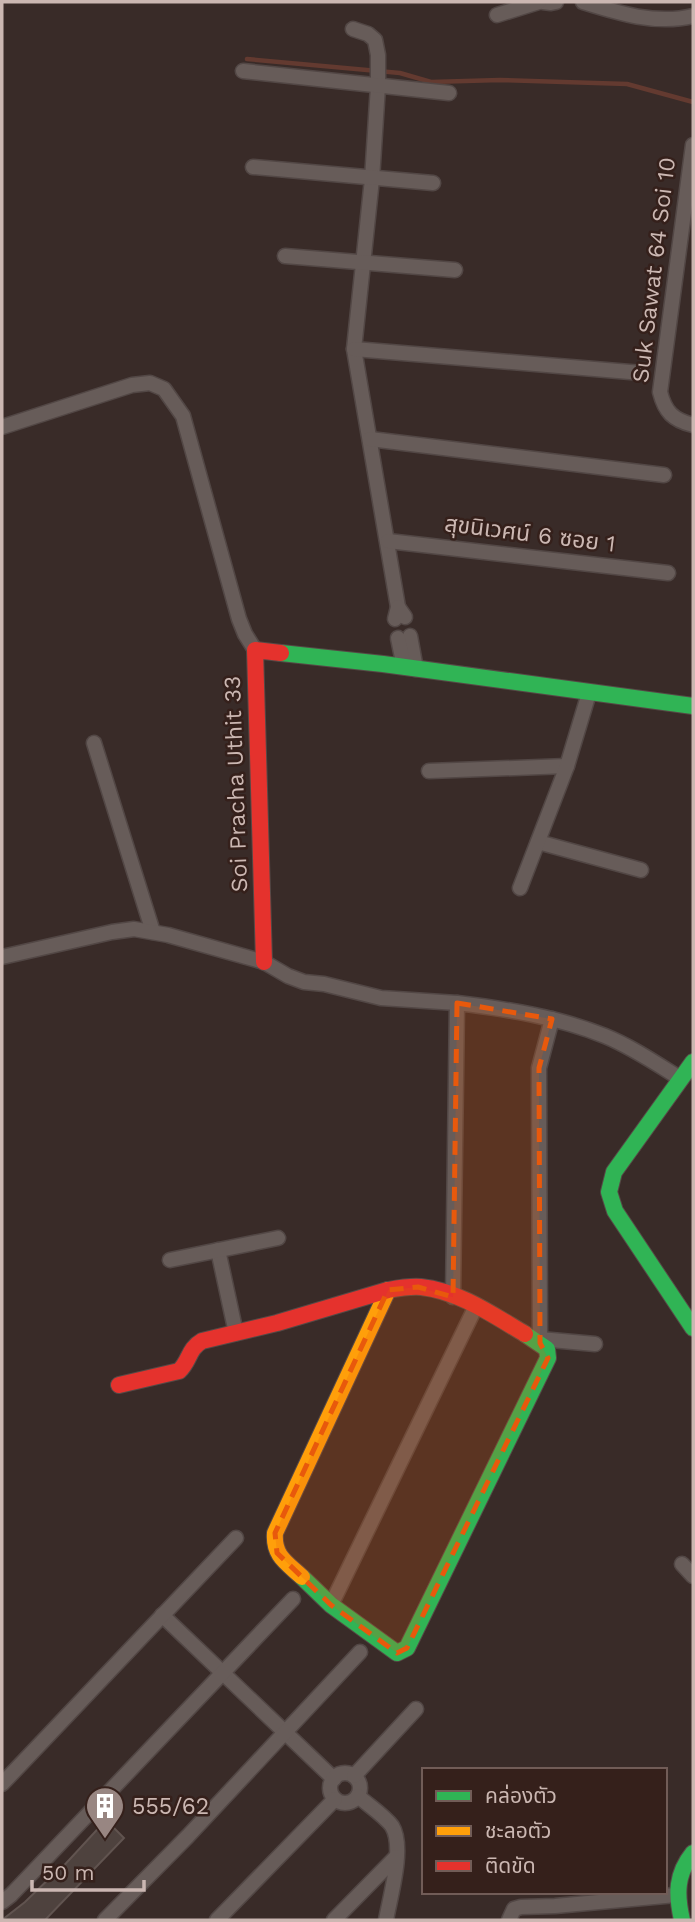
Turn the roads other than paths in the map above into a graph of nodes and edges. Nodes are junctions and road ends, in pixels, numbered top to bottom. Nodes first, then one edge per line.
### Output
1 (541, 2) edge
2 (556, 2) edge
3 (583, 2) edge
4 (497, 15) dead end
5 (693, 16) edge
6 (353, 29) dead end
7 (243, 71) dead end
8 (378, 79) junction
9 (449, 93) dead end
10 (693, 145) edge
11 (253, 167) dead end
12 (372, 178) junction
13 (433, 183) dead end
14 (285, 256) dead end
15 (363, 262) junction
16 (455, 270) dead end
17 (354, 349) junction
18 (642, 373) dead end
19 (3, 423) edge
20 (693, 425) edge
21 (370, 439) junction
22 (664, 475) dead end
23 (387, 541) junction
24 (668, 573) dead end
25 (399, 614) dead end
26 (404, 637) dead end
27 (255, 650) junction
28 (410, 668) junction
29 (589, 693) junction
30 (693, 706) edge
31 (94, 743) dead end
32 (567, 766) junction
33 (429, 771) dead end
34 (538, 842) junction
35 (641, 870) dead end
36 (520, 888) dead end
37 (153, 932) junction
38 (2, 957) edge
39 (264, 962) junction
40 (457, 1003) junction
41 (552, 1019) junction
42 (693, 1062) edge
43 (681, 1079) junction
44 (278, 1238) dead end
45 (218, 1250) junction
46 (170, 1260) dead end
47 (388, 1290) junction
48 (453, 1297) junction
49 (476, 1306) junction
50 (693, 1328) edge
51 (236, 1333) junction
52 (540, 1341) junction
53 (595, 1344) dead end
54 (119, 1385) dead end
55 (236, 1538) dead end
56 (682, 1564) dead end
57 (693, 1576) edge
58 (293, 1599) dead end
59 (331, 1605) junction
60 (163, 1615) junction
61 (360, 1653) dead end
62 (223, 1673) junction
63 (416, 1709) dead end
64 (285, 1731) junction
65 (354, 1776) junction
66 (334, 1779) junction
67 (2, 1784) edge
68 (358, 1796) junction
69 (335, 1799) junction
70 (396, 1857) junction
71 (692, 1857) edge
72 (676, 1895) junction
73 (2, 1902) edge
74 (105, 1920) edge
75 (217, 1920) edge
76 (334, 1920) edge
77 (386, 1920) edge
78 (509, 1920) edge
79 (682, 1920) edge

1 - 2 street
1 - 4 street
3 - 5 street
6 - 8 street
7 - 8 street
8 - 9 street
8 - 12 street
10 - 20 street, Suk Sawat 64 Soi 10
11 - 12 street
12 - 13 street
12 - 15 street
14 - 15 street
15 - 16 street
15 - 17 street
17 - 18 street
17 - 21 street
19 - 27 street
21 - 22 street
21 - 23 street
23 - 24 street, สุขนิเวศน์ 6 ซอย 1
23 - 25 street
26 - 28 street
27 - 28 street, Soi Pracha Uthit 33
27 - 39 street, Soi Pracha Uthit 33
28 - 29 street, Soi Pracha Uthit 33
29 - 30 street, Soi Pracha Uthit 33
29 - 32 street
31 - 37 street
32 - 33 street
32 - 34 street
34 - 35 street
34 - 36 street
37 - 38 street
37 - 39 street
39 - 40 street
40 - 41 street
40 - 48 street
41 - 43 street
41 - 52 street
42 - 43 street
43 - 50 street
44 - 45 street
45 - 46 street
45 - 51 street
47 - 48 street
47 - 51 street
47 - 59 street
48 - 49 street
49 - 52 street
49 - 59 street
51 - 54 street
52 - 53 street
52 - 59 street
55 - 60 street
56 - 57 street
58 - 62 street
60 - 62 street
60 - 67 street
61 - 64 street
62 - 64 street
62 - 73 street
63 - 65 street
64 - 66 street
64 - 74 street
65 - 66 street
65 - 68 street
66 - 69 street
68 - 69 street
68 - 70 street
69 - 75 street
70 - 76 street
70 - 77 street
71 - 72 street
72 - 78 street
72 - 79 street

